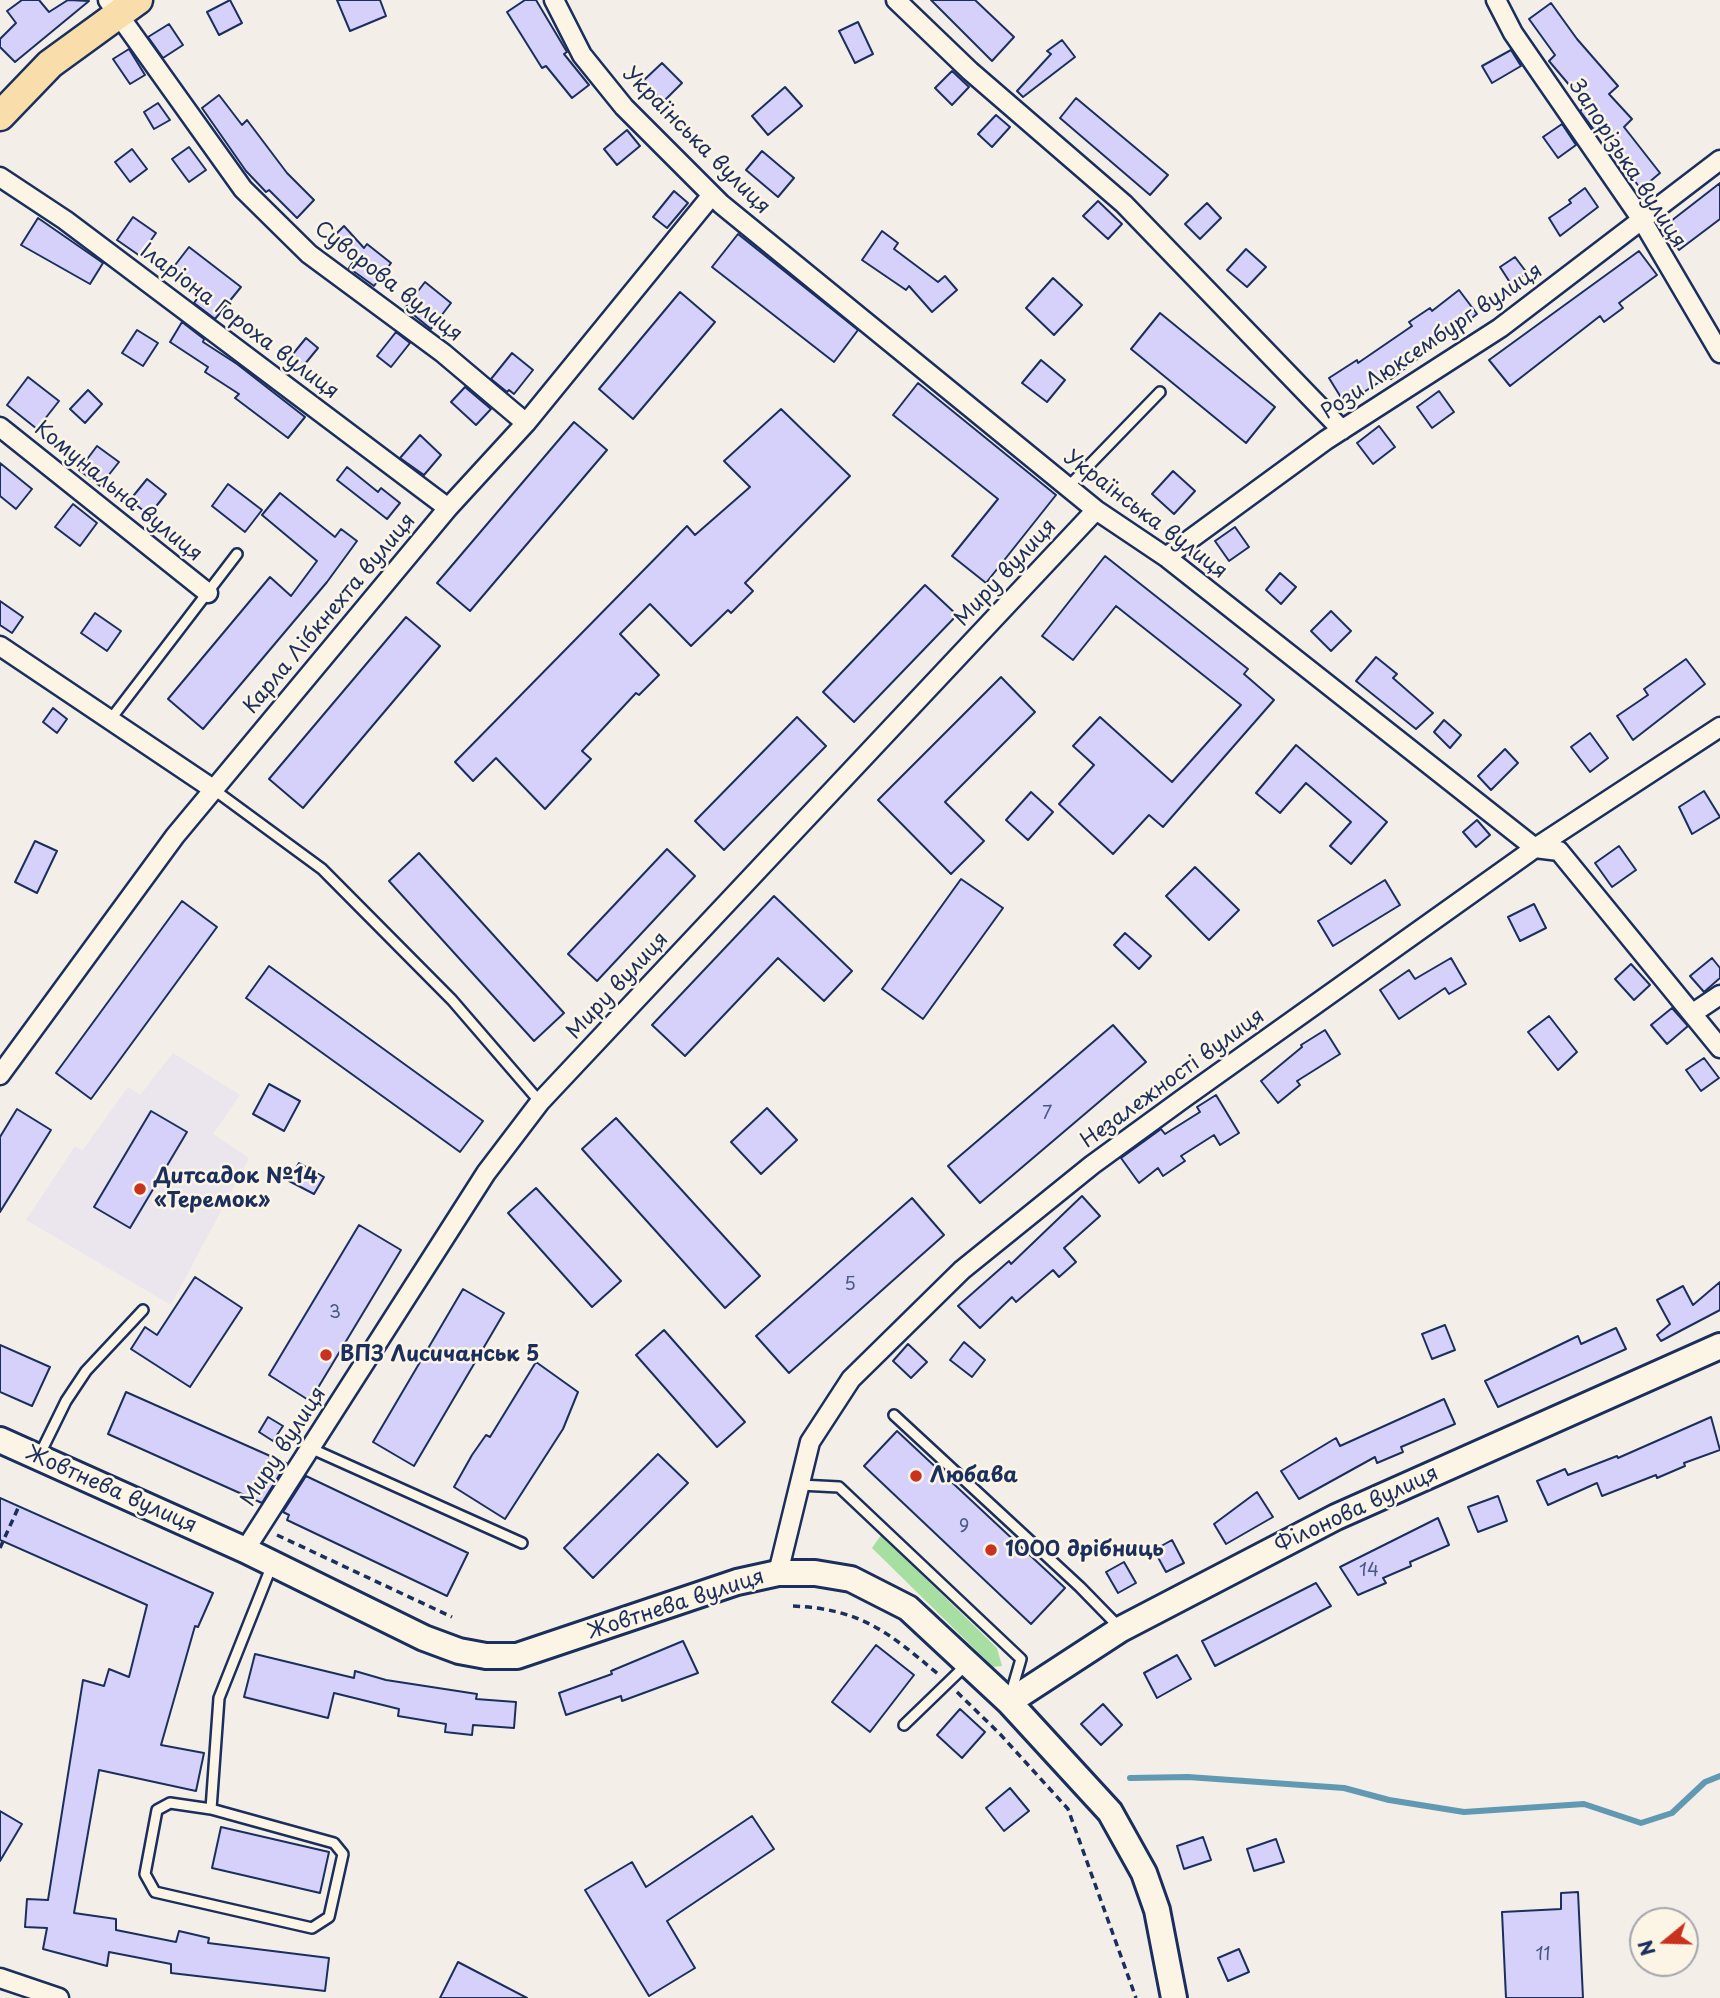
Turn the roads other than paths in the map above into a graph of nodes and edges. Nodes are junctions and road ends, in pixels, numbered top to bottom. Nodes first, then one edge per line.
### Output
1 (554, 0) edge
2 (896, 0) edge
3 (1496, 0) edge
4 (121, 5) edge
5 (0, 116) edge
6 (1720, 160) edge
7 (0, 177) edge
8 (712, 195) junction
9 (1642, 220) junction
10 (1720, 353) edge
11 (1160, 392) dead end
12 (526, 423) junction
13 (0, 427) edge
14 (1342, 430) junction
15 (1068, 487) junction
16 (448, 508) junction
17 (1096, 510) junction
18 (237, 554) dead end
19 (1166, 557) junction
20 (208, 593) junction
21 (0, 646) edge
22 (110, 720) junction
23 (1720, 727) edge
24 (214, 789) junction
25 (1535, 848) junction
26 (1720, 995) edge
27 (1693, 1013) junction
28 (1720, 1048) edge
29 (0, 1075) edge
30 (540, 1102) junction
31 (143, 1310) dead end
32 (1720, 1346) edge
33 (894, 1415) dead end
34 (0, 1440) edge
35 (310, 1448) junction
36 (38, 1457) junction
37 (800, 1485) junction
38 (522, 1543) dead end
39 (245, 1550) junction
40 (273, 1563) junction
41 (778, 1573) junction
42 (1121, 1629) junction
43 (968, 1664) junction
44 (1009, 1702) junction
45 (904, 1725) dead end
46 (211, 1809) junction
47 (0, 1978) edge
48 (1170, 1995) edge
49 (59, 1998) edge

1 - 8 street, Українська вулиця
2 - 14 street
3 - 9 street, Запорізька вулиця
4 - 5 main road
4 - 12 street, Суворова вулиця
6 - 9 street, Рози Люксембург вулиця
7 - 16 street, Іларіона Гороха вулиця
8 - 12 street, Карла Лібкнехта вулиця
8 - 15 street, Українська вулиця
9 - 10 street, Запорізька вулиця
9 - 14 street, Рози Люксембург вулиця
11 - 15 lane
12 - 16 street, Карла Лібкнехта вулиця
13 - 20 street, Комунальна вулиця
14 - 19 street, Рози Люксембург вулиця
15 - 17 street, Українська вулиця
16 - 24 street, Карла Лібкнехта вулиця
17 - 19 street, Українська вулиця
17 - 30 street, Миру вулиця
18 - 20 lane
19 - 25 street, Українська вулиця
20 - 22 lane
21 - 22 street
22 - 24 street
23 - 25 street, Незалежності вулиця
24 - 29 street, Карла Лібкнехта вулиця
24 - 30 lane
25 - 27 street, Українська вулиця
25 - 37 street, Незалежності вулиця
26 - 27 street
27 - 28 street, Українська вулиця
30 - 35 street, Миру вулиця
31 - 36 lane
32 - 42 main road, Філонова вулиця
33 - 42 lane
34 - 36 main road, Жовтнева вулиця
35 - 38 lane
35 - 39 street, Миру вулиця
36 - 39 main road, Жовтнева вулиця
37 - 41 street, Незалежності вулиця
37 - 44 lane
39 - 40 main road, Жовтнева вулиця
40 - 41 main road, Жовтнева вулиця
40 - 46 lane
41 - 43 main road, Жовтнева вулиця
42 - 44 main road, Філонова вулиця
43 - 44 main road, Жовтнева вулиця
43 - 45 lane
44 - 48 main road, Жовтнева вулиця
46 - 46 lane
47 - 49 street

